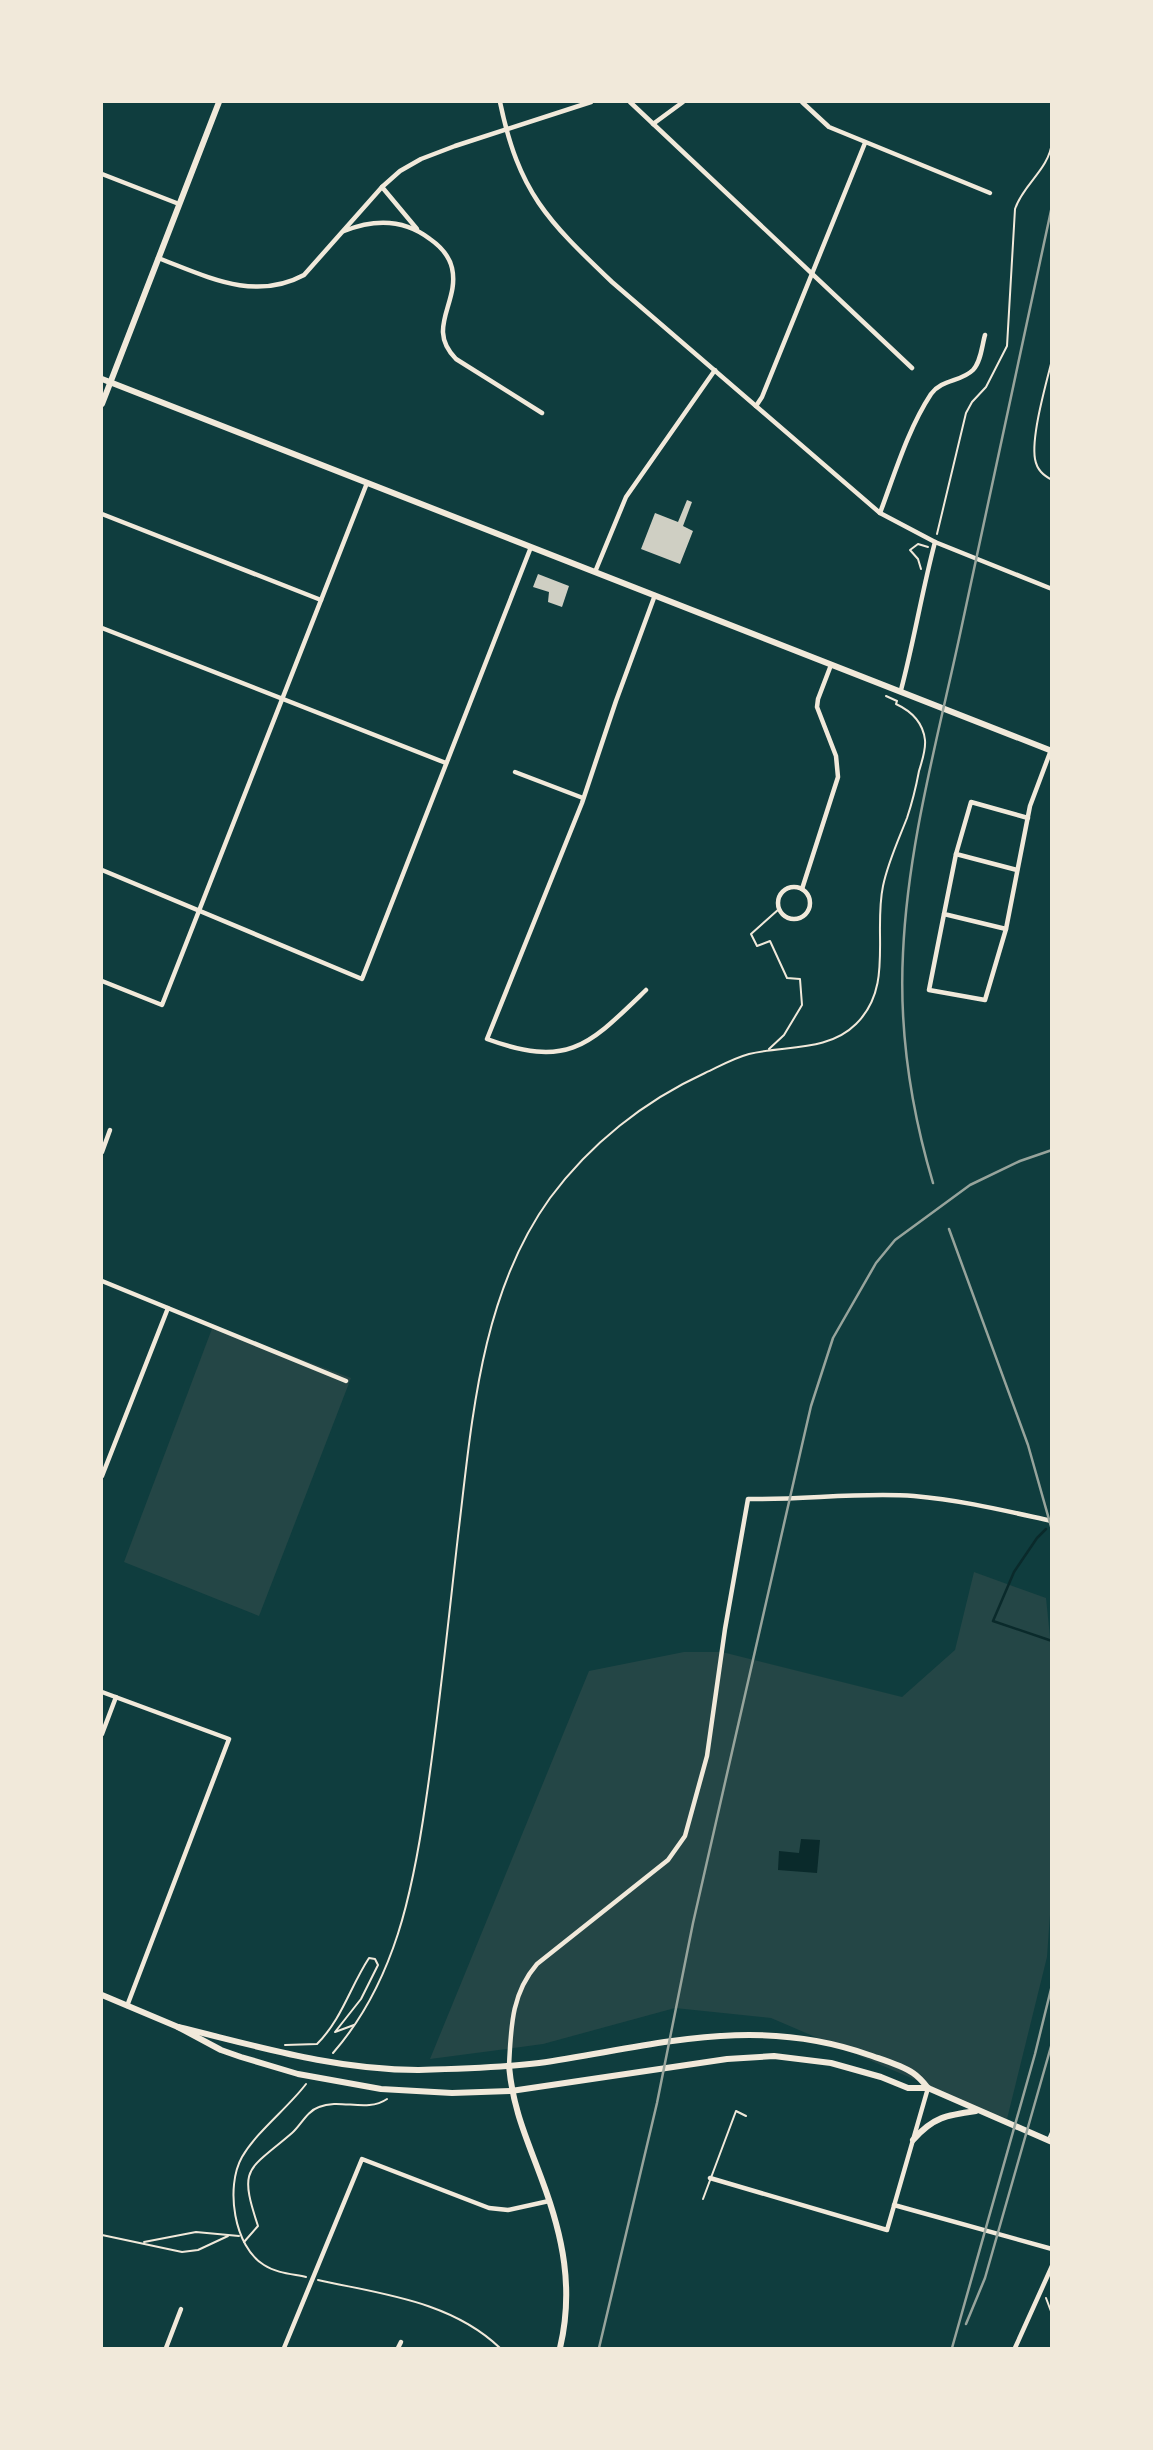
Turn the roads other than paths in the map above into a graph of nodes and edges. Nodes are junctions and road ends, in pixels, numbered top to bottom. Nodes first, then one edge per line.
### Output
1 (219, 102) edge
2 (500, 102) edge
3 (591, 102) edge
4 (630, 102) edge
5 (683, 102) edge
6 (802, 102) edge
7 (652, 124) junction
8 (506, 129) junction
9 (865, 143) junction
10 (102, 174) edge
11 (382, 187) junction
12 (990, 192) dead end
13 (179, 204) junction
14 (418, 230) junction
15 (343, 232) junction
16 (157, 257) junction
17 (811, 274) junction
18 (985, 335) dead end
19 (912, 368) dead end
20 (715, 370) junction
21 (102, 380) edge
22 (110, 383) junction
23 (102, 404) edge
24 (756, 406) junction
25 (542, 413) dead end
26 (367, 483) junction
27 (880, 513) junction
28 (102, 514) edge
29 (935, 542) junction
30 (531, 547) junction
31 (595, 572) junction
32 (1052, 589) edge
33 (655, 595) junction
34 (321, 600) junction
35 (102, 628) edge
36 (831, 664) junction
37 (901, 690) junction
38 (282, 699) junction
39 (1051, 750) edge
40 (446, 763) junction
41 (515, 772) dead end
42 (583, 798) junction
43 (1028, 818) junction
44 (956, 854) junction
45 (102, 870) edge
46 (1017, 870) junction
47 (802, 888) junction
48 (199, 911) junction
49 (944, 914) junction
50 (1006, 929) junction
51 (102, 981) edge
52 (646, 990) dead end
53 (110, 1130) dead end
54 (102, 1152) edge
55 (102, 1281) edge
56 (168, 1308) junction
57 (346, 1381) dead end
58 (102, 1476) edge
59 (1052, 1521) edge
60 (102, 1692) edge
61 (116, 1697) junction
62 (102, 1734) edge
63 (102, 1995) edge
64 (127, 2006) junction
65 (178, 2027) junction
66 (509, 2066) junction
67 (928, 2088) junction
68 (512, 2091) junction
69 (978, 2110) junction
70 (747, 2116) dead end
71 (1052, 2130) edge
72 (913, 2140) junction
73 (1049, 2141) edge
74 (710, 2178) junction
75 (703, 2199) dead end
76 (550, 2201) junction
77 (894, 2205) junction
78 (1052, 2249) edge
79 (1052, 2266) edge
80 (181, 2309) dead end
81 (401, 2342) dead end
82 (166, 2348) edge
83 (284, 2348) edge
84 (398, 2348) edge
85 (560, 2348) edge
86 (1015, 2348) edge

1 - 13 main road
2 - 8 street
3 - 8 street
4 - 7 street
5 - 7 street
6 - 9 street
7 - 17 street
8 - 11 street
8 - 20 street
9 - 12 street
9 - 17 street
10 - 13 street
11 - 14 street
11 - 15 street
13 - 16 main road
14 - 15 street
14 - 25 street
15 - 16 street
16 - 22 main road
17 - 19 street
17 - 24 street
18 - 27 street
20 - 24 street
20 - 31 street
21 - 22 main road
22 - 23 main road
22 - 26 main road
24 - 27 street
26 - 30 main road
26 - 34 street
27 - 29 street
28 - 34 street
29 - 32 street
29 - 37 street
30 - 31 main road
30 - 40 street
31 - 33 main road
33 - 36 main road
33 - 42 street
34 - 38 street
35 - 38 street
36 - 37 main road
36 - 47 street
37 - 39 main road
38 - 40 street
38 - 48 street
39 - 43 street
40 - 48 street
41 - 42 street
42 - 52 street
43 - 44 street
43 - 46 street
44 - 46 street
44 - 49 street
45 - 48 street
46 - 50 street
47 - 47 street
48 - 51 street
49 - 50 street
49 - 50 street
53 - 54 street
55 - 56 street
56 - 57 street
56 - 58 street
59 - 66 street
60 - 61 street
61 - 62 street
61 - 64 street
63 - 64 main road
64 - 65 main road
65 - 66 main road
65 - 68 main road
66 - 67 main road
66 - 68 main road
67 - 68 main road
67 - 69 main road
67 - 72 street
68 - 76 main road
69 - 72 main road
69 - 73 main road
70 - 74 lane
71 - 73 lane
72 - 77 street
74 - 75 lane
74 - 77 street
76 - 83 street
76 - 85 main road
77 - 78 street
79 - 86 street
80 - 82 street
81 - 84 street

